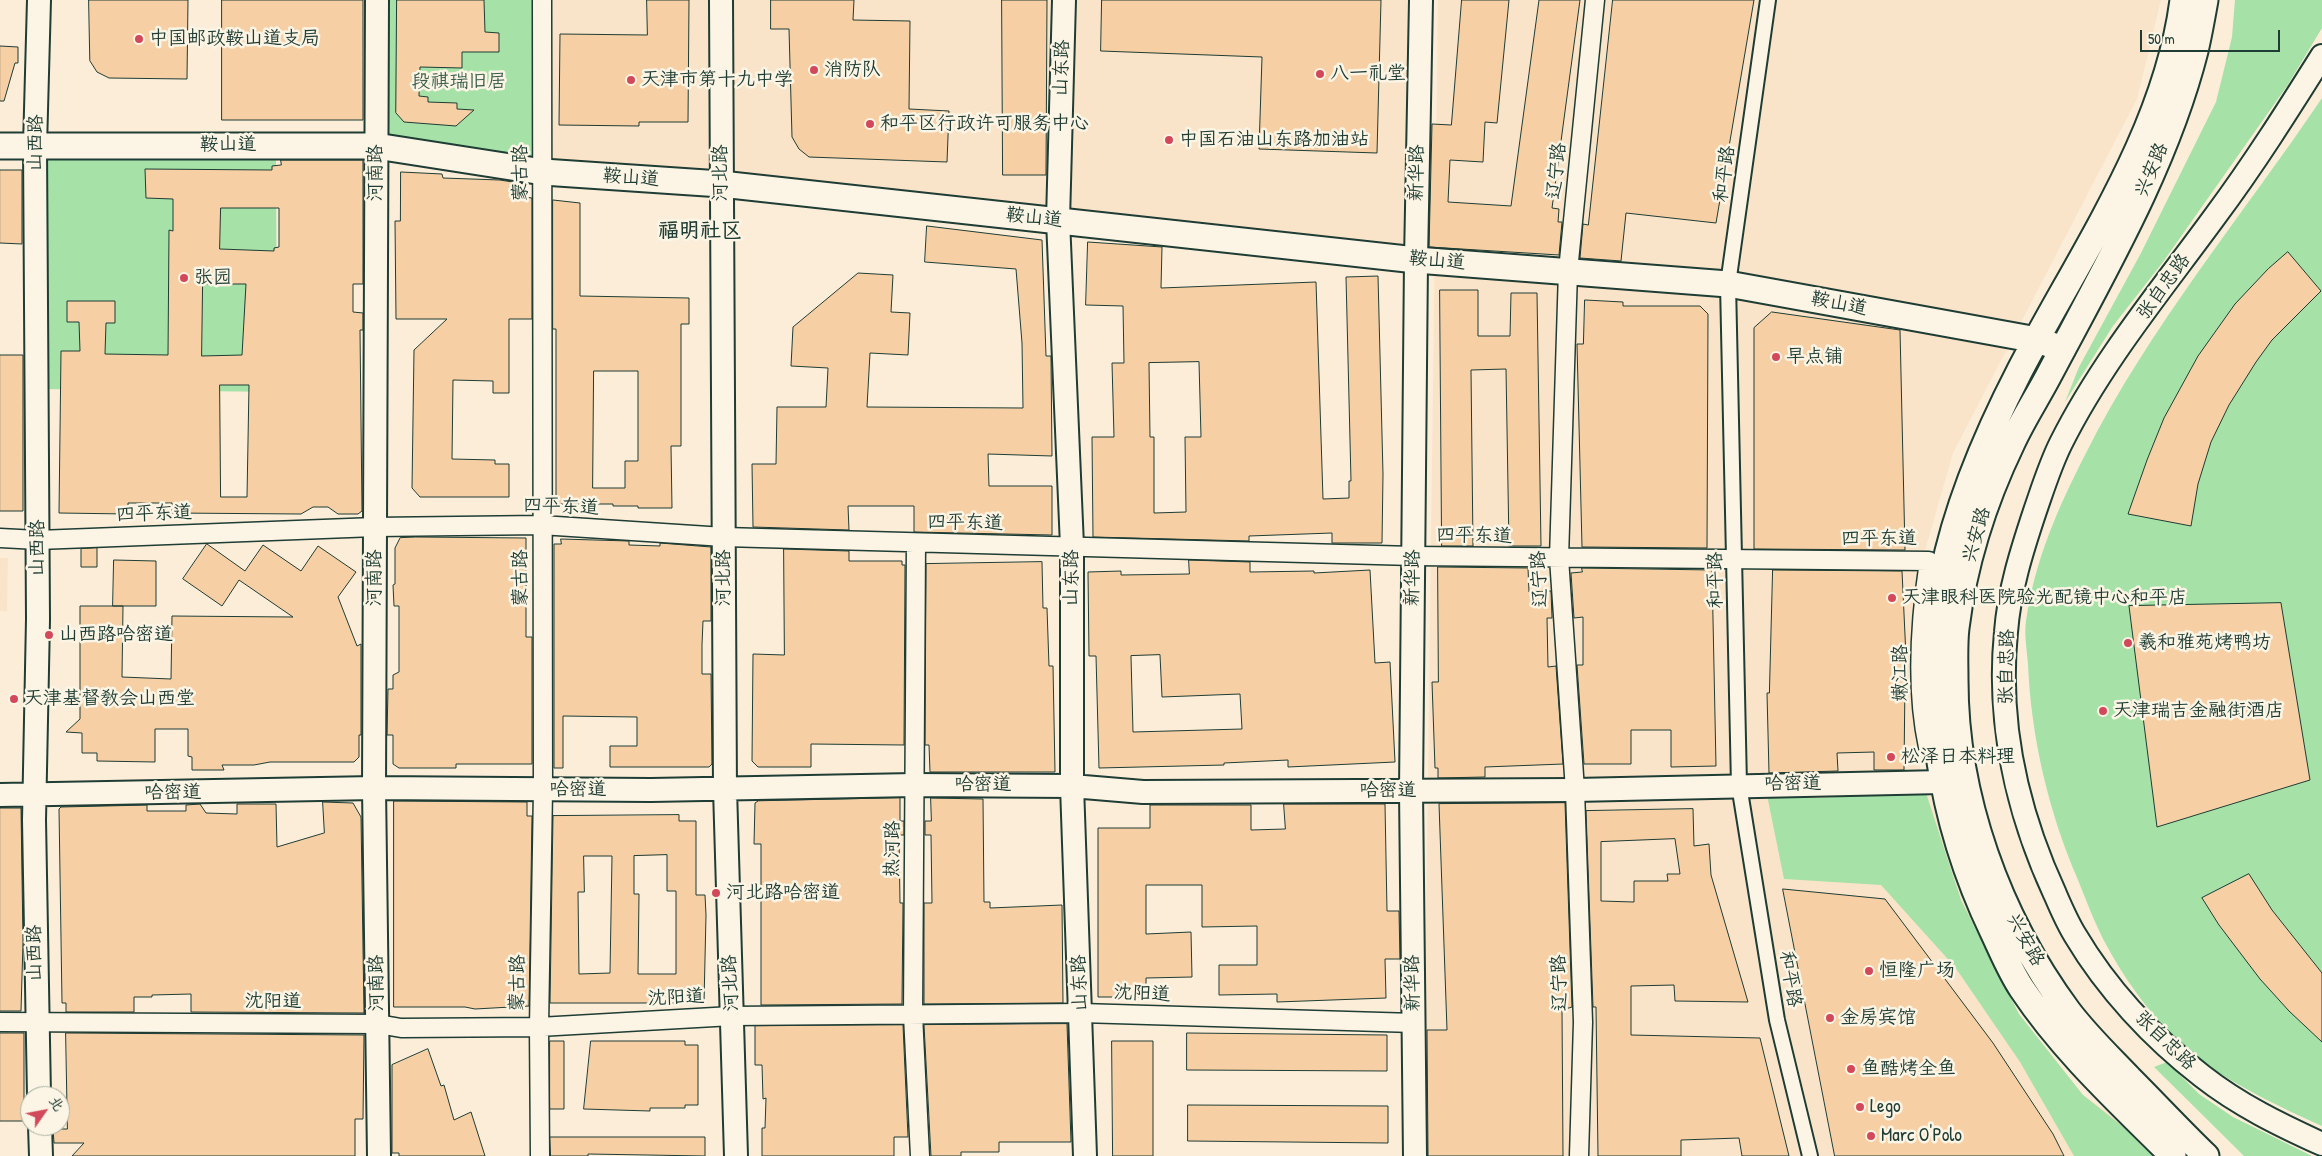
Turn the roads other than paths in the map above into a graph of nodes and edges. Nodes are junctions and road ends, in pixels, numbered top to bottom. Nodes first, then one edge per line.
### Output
1 (39, 0) edge
2 (377, 0) edge
3 (542, 0) edge
4 (721, 0) edge
5 (1064, 0) edge
6 (1421, 0) edge
7 (1595, 0) edge
8 (1768, 0) edge
9 (2183, 0) edge
10 (2205, 0) edge
11 (2322, 56) edge
12 (0, 146) edge
13 (376, 146) junction
14 (35, 147) junction
15 (543, 172) junction
16 (721, 184) junction
17 (1058, 220) junction
18 (1416, 260) junction
19 (1568, 271) junction
20 (1728, 284) junction
21 (2037, 340) junction
22 (2063, 349) junction
23 (542, 526) junction
24 (375, 527) junction
25 (724, 537) junction
26 (0, 538) edge
27 (38, 540) junction
28 (916, 543) junction
29 (1072, 546) junction
30 (1413, 556) junction
31 (1559, 558) junction
32 (1734, 560) junction
33 (1929, 561) joint
34 (1954, 780) junction
35 (914, 785) junction
36 (1739, 785) junction
37 (1072, 786) junction
38 (374, 788) junction
39 (725, 789) junction
40 (543, 790) junction
41 (1575, 790) junction
42 (1411, 791) junction
43 (0, 795) edge
44 (34, 796) junction
45 (1081, 1013) junction
46 (732, 1016) junction
47 (913, 1016) junction
48 (36, 1021) junction
49 (0, 1022) edge
50 (1414, 1023) junction
51 (378, 1024) junction
52 (539, 1027) junction
53 (2095, 1042) junction
54 (2077, 1059) junction
55 (39, 1086) edge
56 (40, 1136) edge
57 (2322, 1144) edge
58 (41, 1156) edge
59 (379, 1156) edge
60 (540, 1156) edge
61 (736, 1156) edge
62 (920, 1156) edge
63 (1085, 1156) edge
64 (1415, 1156) edge
65 (1578, 1156) edge
66 (1810, 1156) edge
67 (2173, 1156) edge
68 (2206, 1156) edge

1 - 14 street, 山西路
2 - 13 street, 河南路
3 - 15 street, 蒙古路
4 - 16 street, 河北路
5 - 17 street, 山东路
6 - 18 street, 新华路
7 - 19 street, 辽宁路
8 - 20 street, 和平路
9 - 21 main road, 兴安路
10 - 22 main road, 兴安路
11 - 57 street, 张自忠路
12 - 14 main road, 鞍山道
13 - 14 main road, 鞍山道
13 - 15 main road, 鞍山道
13 - 24 street, 河南路
14 - 27 street, 山西路
15 - 16 main road, 鞍山道
15 - 23 street, 蒙古路
16 - 17 main road, 鞍山道
16 - 25 street, 河北路
17 - 18 main road, 鞍山道
17 - 29 street, 山东路
18 - 19 main road, 鞍山道
18 - 30 street, 新华路
19 - 20 main road, 鞍山道
19 - 31 street, 辽宁路
20 - 21 main road, 鞍山道
20 - 32 street, 和平路
21 - 22 main road, 鞍山道
21 - 34 main road, 兴安路
22 - 34 main road, 兴安路
23 - 24 street, 四平东道
23 - 25 street, 四平东道
23 - 40 street, 蒙古路
24 - 27 street, 四平东道
24 - 38 street, 河南路
25 - 28 street, 四平东道
25 - 39 street, 河北路
26 - 27 street, 四平东道
27 - 44 street, 山西路
28 - 29 street, 四平东道
28 - 35 street, 热河路
29 - 30 street, 四平东道
29 - 37 street, 山东路
30 - 31 street, 四平东道
30 - 42 street, 新华路
31 - 32 street, 四平东道
31 - 41 street, 辽宁路
32 - 33 street, 四平东道
32 - 36 street, 和平路
33 - 34 street, 嫩江路
34 - 36 street, 哈密道
34 - 53 main road, 兴安路
34 - 54 main road, 兴安路
35 - 37 street, 哈密道
35 - 39 street, 哈密道
35 - 47 street, 热河路
36 - 41 street, 哈密道
36 - 66 street, 和平路
37 - 42 street, 哈密道
37 - 45 street, 山东路
38 - 40 street, 哈密道
38 - 44 street, 哈密道
38 - 51 street, 河南路
39 - 40 street, 哈密道
39 - 46 street, 河北路
40 - 52 street, 蒙古路
41 - 42 street, 哈密道
41 - 65 street, 辽宁路
42 - 50 street, 新华路
43 - 44 street, 哈密道
44 - 48 street, 山西路
45 - 47 street, 沈阳道
45 - 50 street, 沈阳道
45 - 63 street, 山东路
46 - 47 street, 沈阳道
46 - 52 street, 沈阳道
46 - 61 street, 河北路
47 - 62 street, 热河路
48 - 49 street, 沈阳道
48 - 51 street, 沈阳道
48 - 55 street, 山西路
50 - 64 street, 新华路
51 - 52 street, 沈阳道
51 - 59 street, 河南路
52 - 60 street, 蒙古路
53 - 54 main road
53 - 68 main road, 兴安路
54 - 67 main road, 兴安路
56 - 58 street

